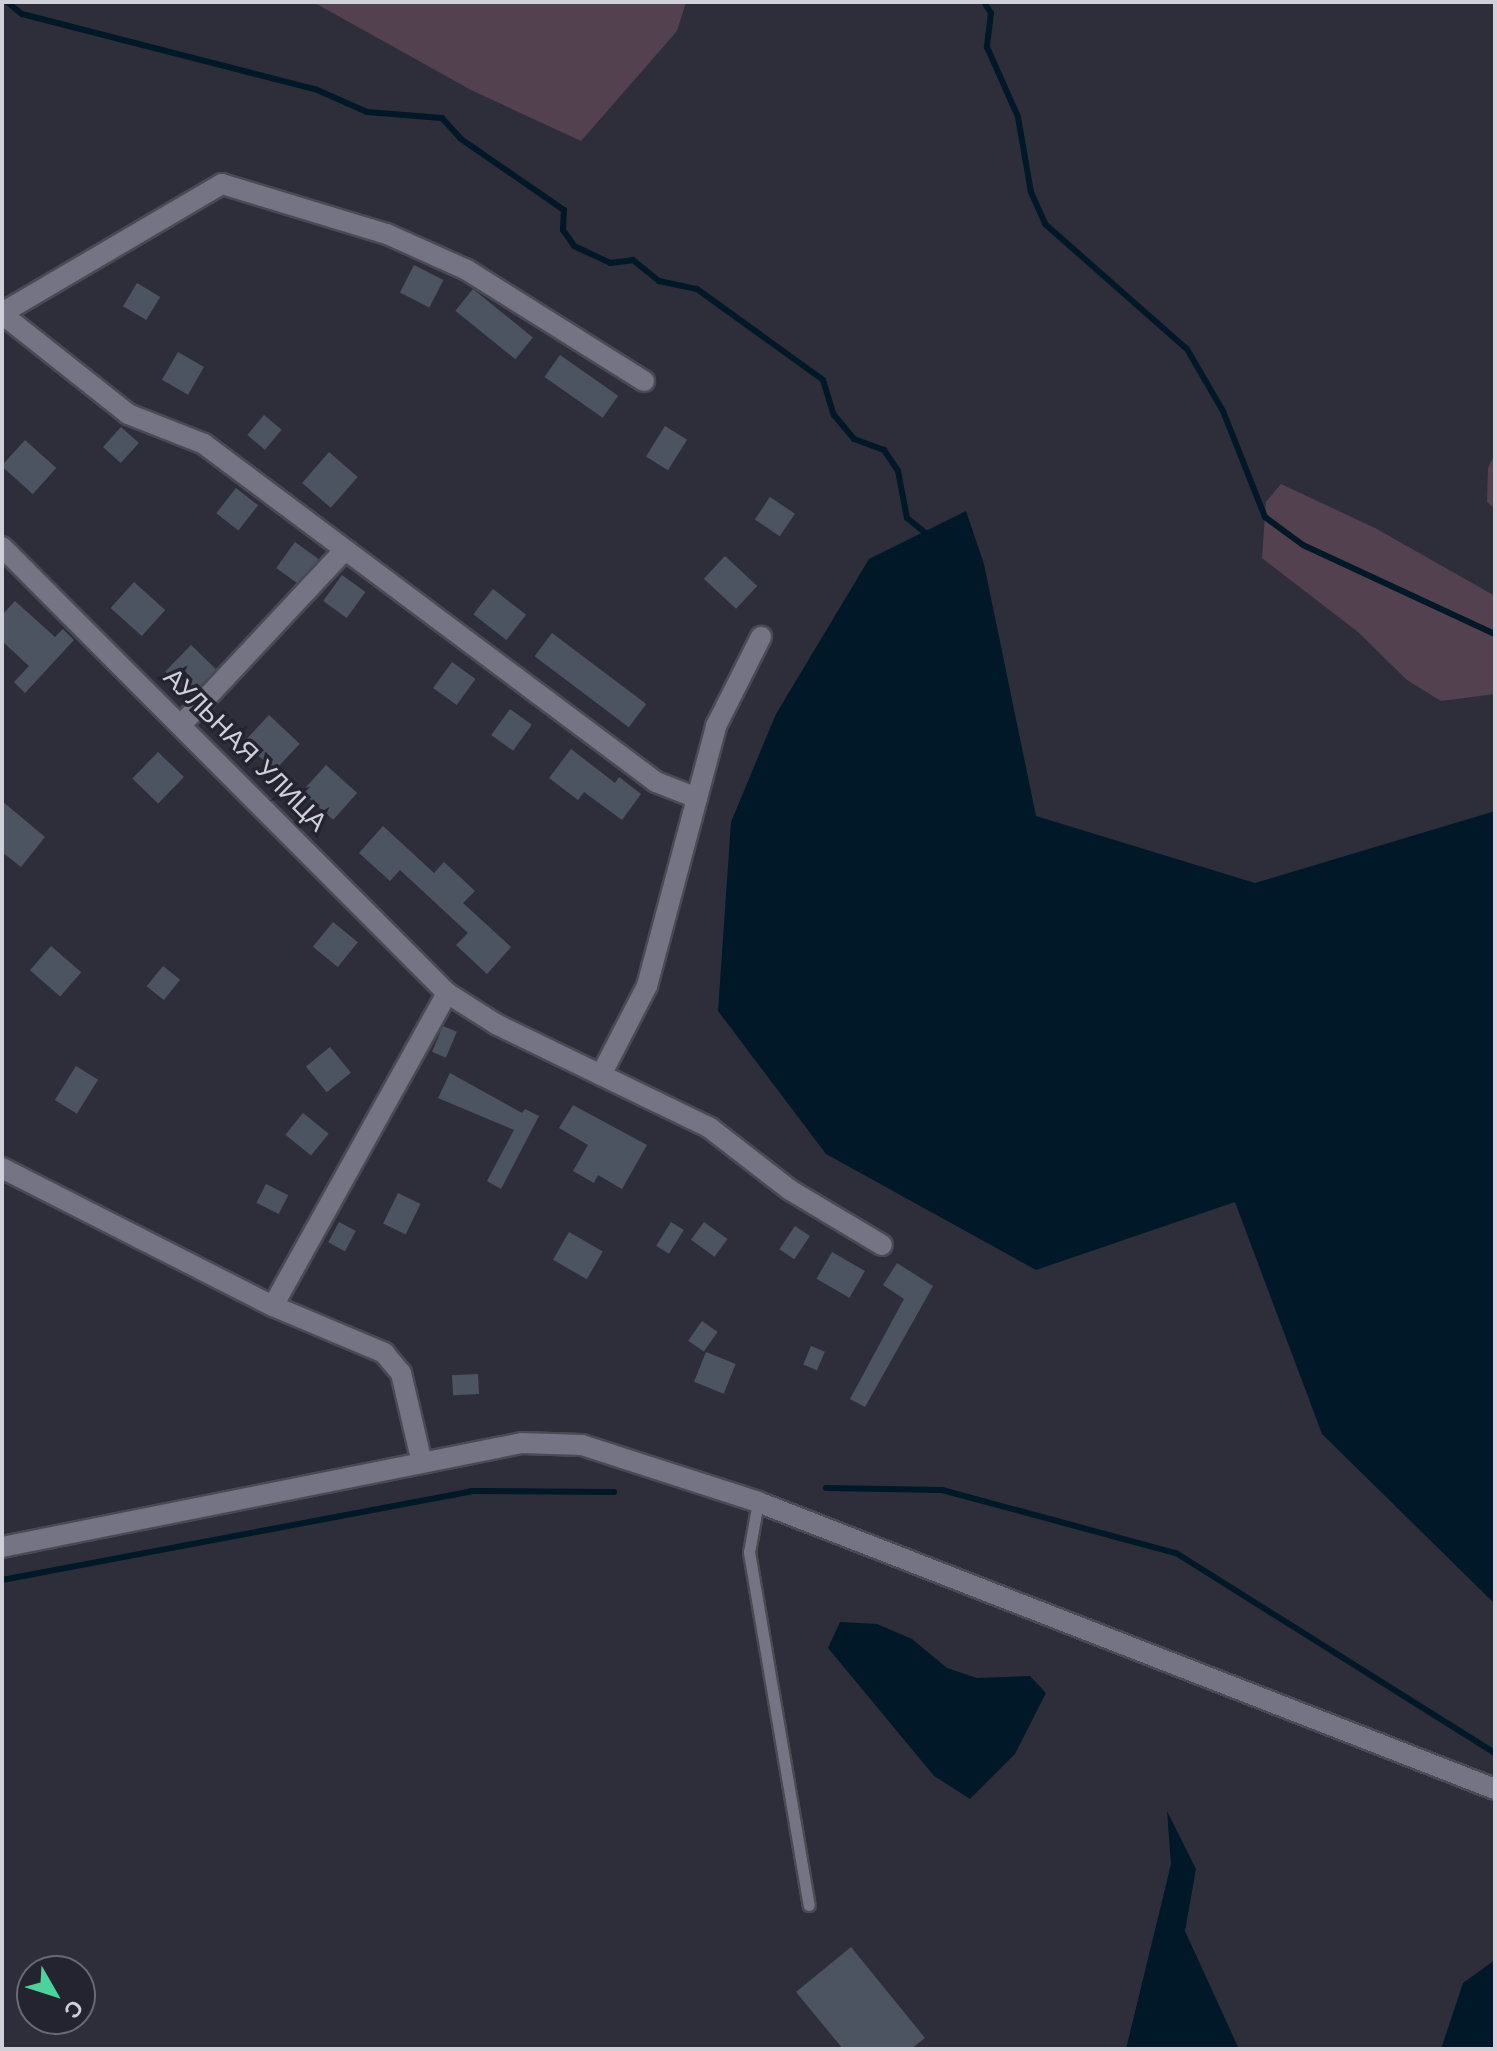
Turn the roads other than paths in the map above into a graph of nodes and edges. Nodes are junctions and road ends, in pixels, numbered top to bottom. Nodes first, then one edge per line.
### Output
1 (2, 314) edge
2 (644, 381) dead end
3 (2, 547) edge
4 (343, 552) junction
5 (761, 637) dead end
6 (181, 725) junction
7 (697, 798) junction
8 (447, 993) junction
9 (601, 1075) junction
10 (2, 1168) edge
11 (882, 1245) dead end
12 (273, 1306) junction
13 (422, 1463) junction
14 (758, 1502) junction
15 (2, 1547) edge
16 (1495, 1789) edge
17 (809, 1905) dead end

1 - 2 street
1 - 4 street
3 - 6 street, АУЛЬНАЯ УЛИЦА
4 - 6 street
4 - 7 street
5 - 7 street
6 - 8 street, АУЛЬНАЯ УЛИЦА
7 - 9 street
8 - 9 street, АУЛЬНАЯ УЛИЦА
8 - 12 street
9 - 11 street, АУЛЬНАЯ УЛИЦА
10 - 12 street
12 - 13 street
13 - 14 street
13 - 15 street
14 - 16 street
14 - 17 lane

